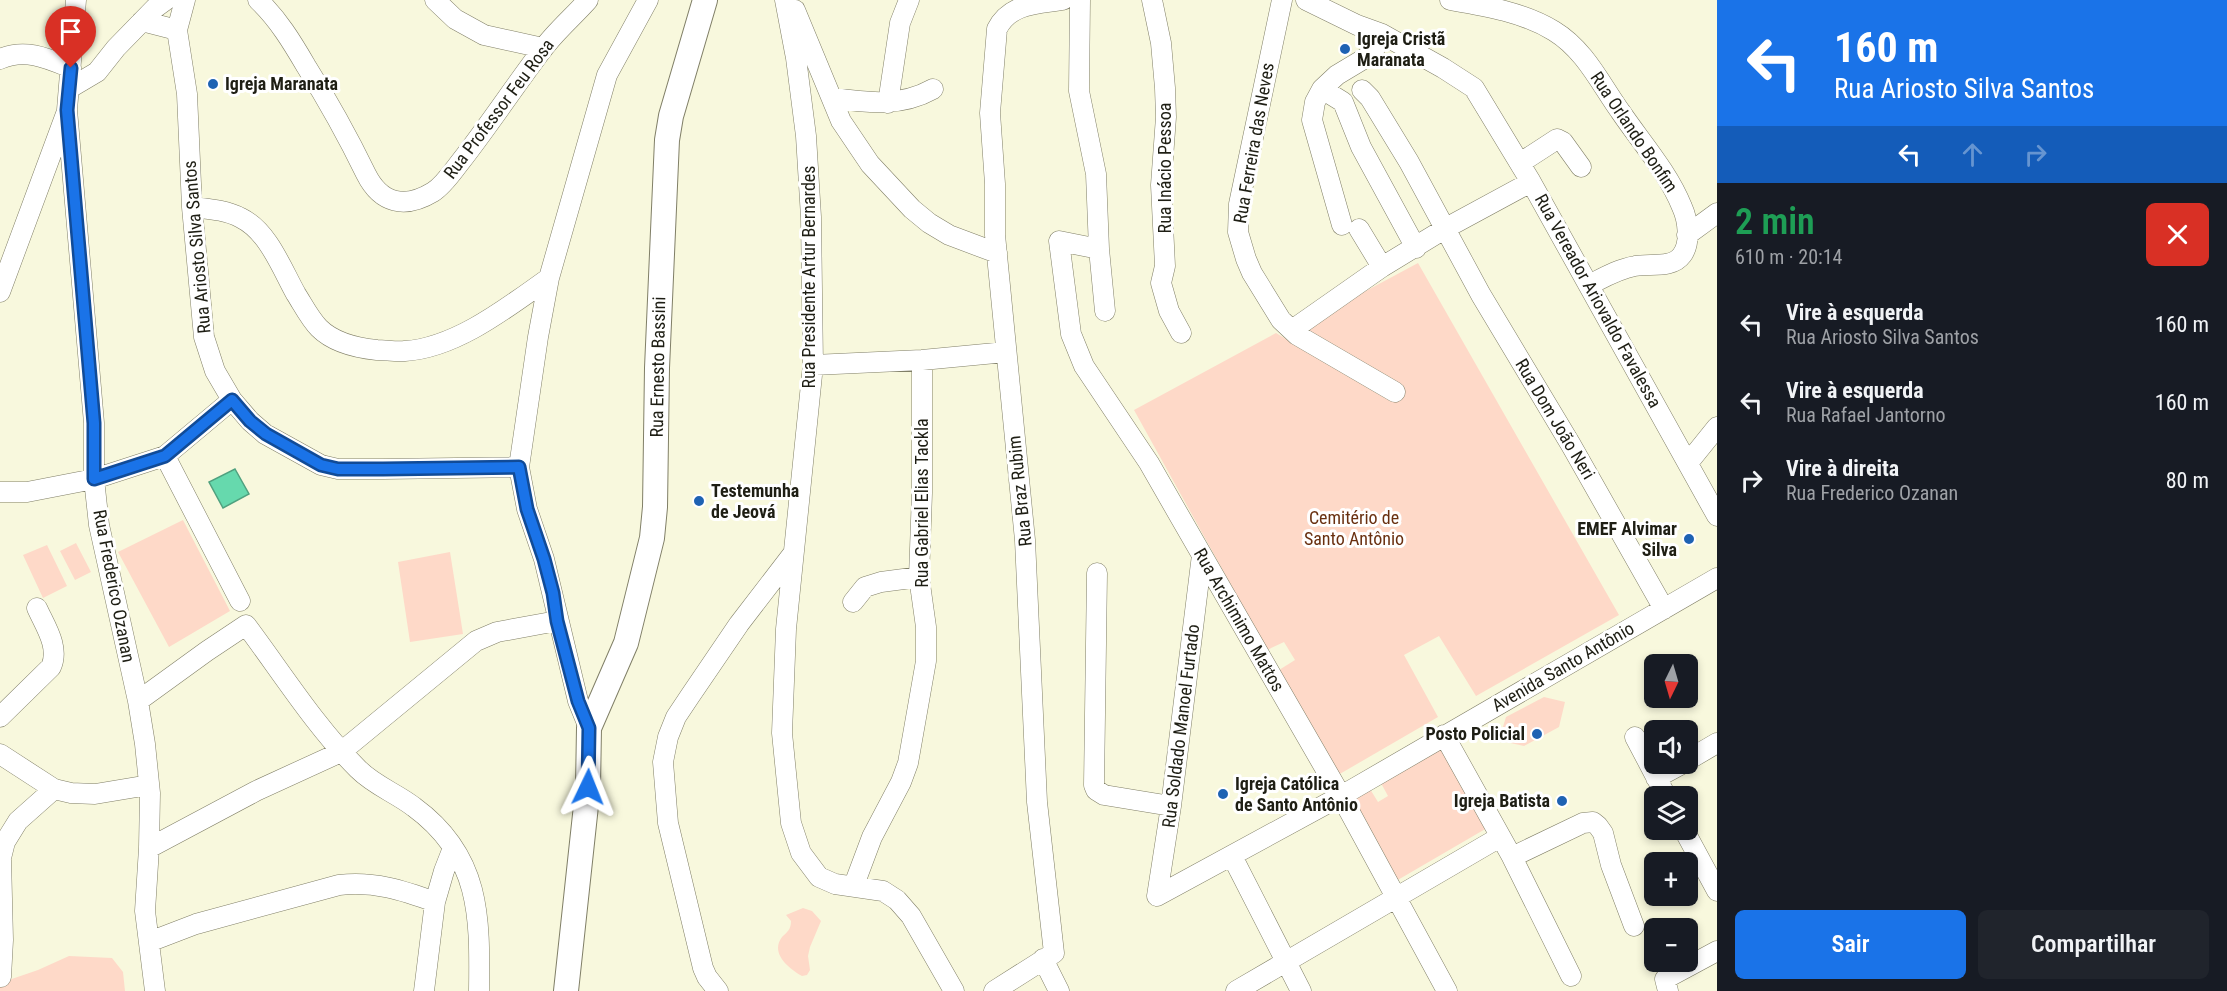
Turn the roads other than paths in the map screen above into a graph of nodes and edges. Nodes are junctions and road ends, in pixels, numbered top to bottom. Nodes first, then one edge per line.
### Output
1 (76, 0) edge
2 (166, 0) edge
3 (185, 0) edge
4 (258, 0) edge
5 (435, 0) edge
6 (588, 0) edge
7 (648, 0) edge
8 (705, 0) edge
9 (785, 0) edge
10 (791, 0) edge
11 (909, 0) edge
12 (1063, 0) edge
13 (1080, 0) edge
14 (1152, 0) edge
15 (1282, 0) edge
16 (1306, 0) edge
17 (1450, 0) edge
18 (142, 21) junction
19 (177, 30) junction
20 (1382, 34) junction
21 (543, 48) junction
22 (0, 59) edge
23 (71, 68) junction
24 (70, 88) junction
25 (933, 89) dead end
26 (1322, 89) junction
27 (1362, 90) dead end
28 (833, 98) junction
29 (888, 103) junction
30 (67, 110) junction
31 (1520, 163) junction
32 (1581, 167) dead end
33 (1531, 182) junction
34 (192, 207) junction
35 (1717, 213) edge
36 (1446, 228) junction
37 (1688, 235) junction
38 (1416, 248) junction
39 (1098, 249) junction
40 (997, 253) junction
41 (1382, 267) junction
42 (549, 278) junction
43 (1588, 285) junction
44 (0, 292) edge
45 (1105, 311) dead end
46 (1292, 330) junction
47 (1181, 333) dead end
48 (1006, 352) junction
49 (922, 360) junction
50 (813, 365) junction
51 (1395, 393) dead end
52 (232, 400) junction
53 (1717, 426) edge
54 (165, 456) junction
55 (1688, 463) junction
56 (519, 467) junction
57 (94, 479) junction
58 (0, 492) edge
59 (1717, 516) edge
60 (792, 555) junction
61 (1202, 555) junction
62 (1097, 573) dead end
63 (919, 577) junction
64 (1715, 582) edge
65 (240, 602) dead end
66 (853, 602) dead end
67 (37, 608) dead end
68 (1664, 609) junction
69 (557, 621) junction
70 (138, 701) junction
71 (0, 717) edge
72 (589, 728) junction
73 (1444, 735) junction
74 (1635, 737) dead end
75 (1717, 743) edge
76 (341, 752) junction
77 (0, 754) edge
78 (1698, 754) edge
79 (1663, 774) edge
80 (1656, 778) junction
81 (149, 785) junction
82 (1660, 786) edge
83 (54, 789) junction
84 (1341, 796) junction
85 (1172, 806) junction
86 (1500, 837) junction
87 (1689, 840) edge
88 (149, 848) junction
89 (453, 848) junction
90 (1232, 856) junction
91 (1512, 857) junction
92 (854, 885) junction
93 (1717, 891) edge
94 (1157, 896) joint
95 (1396, 899) junction
96 (435, 902) junction
97 (1634, 926) dead end
98 (149, 942) junction
99 (1717, 951) edge
100 (1049, 956) junction
101 (1287, 961) junction
102 (1, 968) edge
103 (1571, 976) dead end
104 (1667, 985) edge
105 (1243, 989) edge
106 (155, 991) edge
107 (424, 991) edge
108 (479, 991) edge
109 (566, 991) edge
110 (718, 991) edge
111 (954, 991) edge
112 (994, 991) edge
113 (1059, 991) edge
114 (1301, 991) edge
115 (1447, 991) edge

1 - 23 street, Rua Frederico Ozanan
2 - 18 street
3 - 19 street
4 - 21 street, Rua Professor Feu Rosa
5 - 21 street
6 - 21 street, Rua Professor Feu Rosa
7 - 42 street
8 - 72 main road, Rua Ernesto Bassini
9 - 50 street, Rua Presidente Artur Bernardes
10 - 28 street
11 - 29 street
12 - 40 street, Rua Braz Rubim
13 - 39 street
14 - 47 street, Rua Inácio Pessoa
15 - 46 street, Rua Ferreira das Neves
16 - 20 street
17 - 37 street, Rua Orlando Bonfim
18 - 19 street
18 - 24 street
19 - 34 street, Rua Ariosto Silva Santos
20 - 26 street
20 - 31 street, Rua Vereador Ariovaldo Favalessa
22 - 23 street
23 - 24 street, Rua Frederico Ozanan
24 - 30 street, Rua Frederico Ozanan
25 - 29 street
26 - 38 street
26 - 41 street
27 - 36 street, Rua Dom João Neri
28 - 29 street
28 - 40 street
30 - 44 street
30 - 57 street, Rua Frederico Ozanan
31 - 32 street
31 - 33 street, Rua Vereador Ariovaldo Favalessa
33 - 36 street
33 - 43 street, Rua Vereador Ariovaldo Favalessa
34 - 42 street
34 - 52 street, Rua Ariosto Silva Santos
35 - 37 street
36 - 38 street
36 - 68 street, Rua Dom João Neri
37 - 43 street
38 - 41 street
39 - 45 street
39 - 61 street, Rua Archimimo Mattos
40 - 48 street, Rua Braz Rubim
41 - 46 street
42 - 56 street
43 - 55 street, Rua Vereador Ariovaldo Favalessa
46 - 51 street, Rua Ferreira das Neves
48 - 49 street
48 - 100 street, Rua Braz Rubim
49 - 50 street
49 - 63 street, Rua Gabriel Elias Tackla
50 - 60 street, Rua Presidente Artur Bernardes
52 - 54 street
52 - 56 street, Rua Ariosto Silva Santos
53 - 55 street
54 - 57 street
54 - 65 street
55 - 59 street, Rua Vereador Ariovaldo Favalessa
56 - 69 street
57 - 58 street
57 - 70 street, Rua Frederico Ozanan
60 - 92 street, Rua Presidente Artur Bernardes
60 - 110 street
61 - 84 street, Rua Archimimo Mattos
61 - 85 street, Rua Soldado Manoel Furtado
62 - 85 street
63 - 66 street
63 - 92 street, Rua Gabriel Elias Tackla
64 - 68 street, Avenida Santo Antônio
67 - 71 street
68 - 73 street, Avenida Santo Antônio
69 - 72 street
69 - 76 street
70 - 76 street
70 - 81 street, Rua Frederico Ozanan
72 - 109 main road
73 - 84 street, Avenida Santo Antônio
73 - 86 street
74 - 80 street
75 - 78 street
76 - 88 street
76 - 89 street
77 - 83 street
79 - 80 street
80 - 82 street
81 - 83 street
81 - 88 street, Rua Frederico Ozanan
83 - 102 street
84 - 90 street, Avenida Santo Antônio
84 - 95 street, Rua Archimimo Mattos
85 - 94 street, Rua Soldado Manoel Furtado
86 - 91 street
86 - 95 street
87 - 93 street
88 - 98 street, Rua Frederico Ozanan
89 - 96 street
89 - 108 street
90 - 94 street, Avenida Santo Antônio
90 - 101 street
91 - 97 street
91 - 103 street
92 - 111 street, Rua Presidente Artur Bernardes
95 - 101 street
95 - 115 street, Rua Archimimo Mattos
96 - 98 street
96 - 107 street
98 - 106 street, Rua Frederico Ozanan
99 - 104 street
100 - 112 street
100 - 113 street, Rua Braz Rubim
101 - 105 street
101 - 114 street

